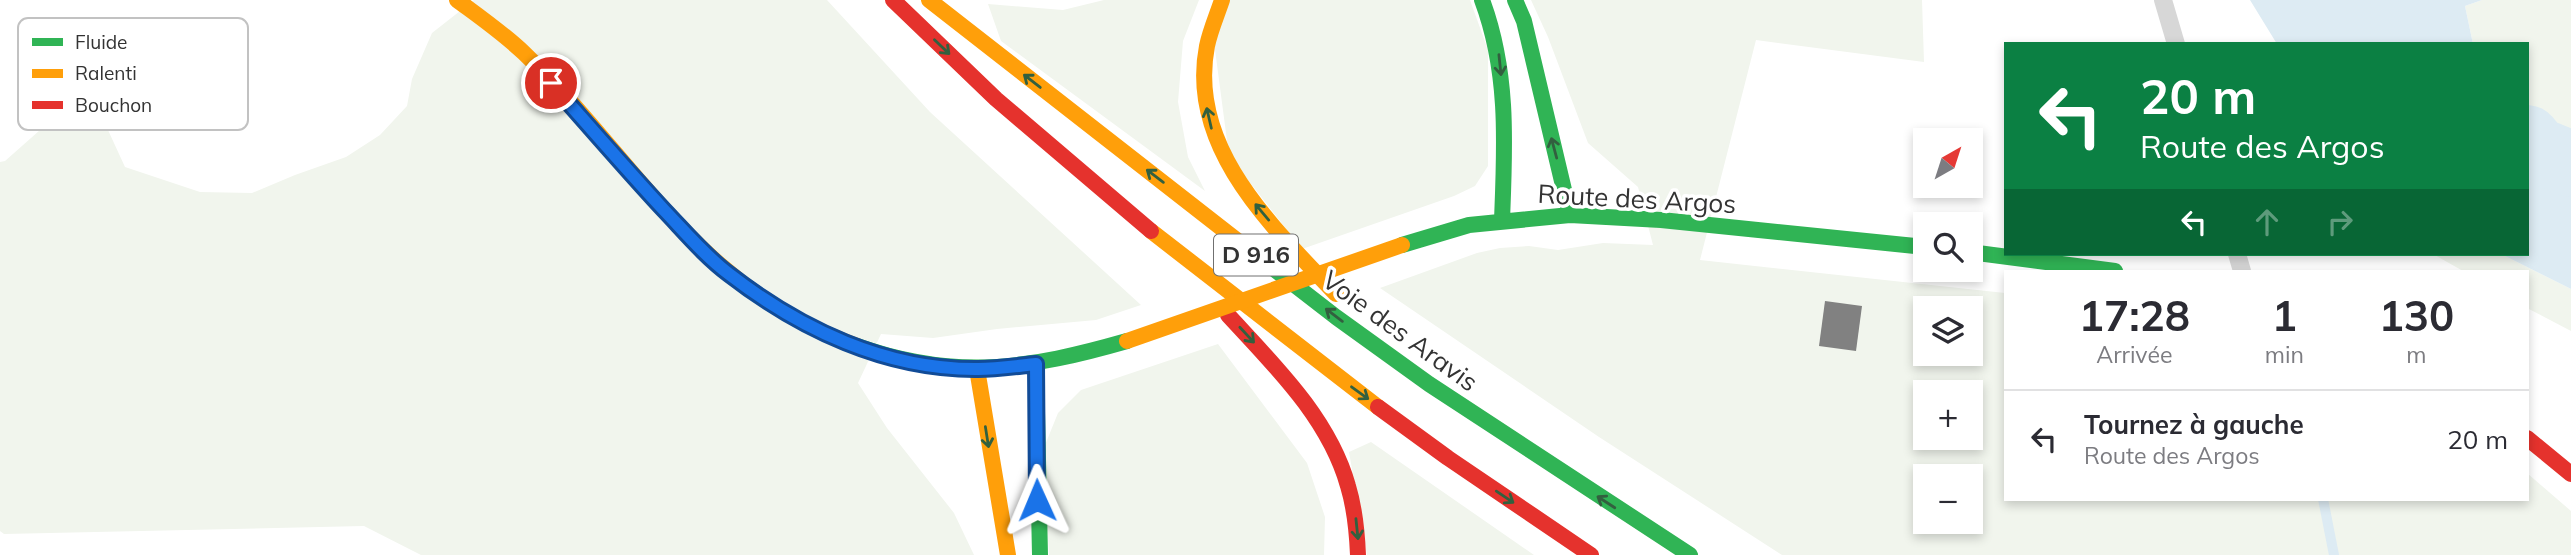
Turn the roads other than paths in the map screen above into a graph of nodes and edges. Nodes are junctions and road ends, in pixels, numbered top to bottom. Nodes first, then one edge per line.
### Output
1 (457, 0) edge
2 (893, 0) edge
3 (929, 0) edge
4 (1222, 0) edge
5 (1482, 0) edge
6 (1515, 0) edge
7 (2163, 0) edge
8 (2175, 42) edge
9 (1570, 215) junction
10 (1502, 220) junction
11 (1151, 232) junction
12 (1913, 246) edge
13 (1983, 254) edge
14 (2107, 270) edge
15 (1036, 364) junction
16 (977, 369) junction
17 (1429, 384) junction
18 (2529, 440) edge
19 (2571, 474) edge
20 (1008, 555) edge
21 (1041, 555) edge
22 (1358, 555) edge
23 (1591, 555) edge
24 (1690, 555) edge

1 - 16 main road, Route des Argos
2 -> 11 main road, D 916
17 -> 3 main road, Voie des Aravis / D 916
17 -> 4 main road
5 -> 10 main road
9 -> 6 main road
7 - 8 lane
9 - 10 main road, Route des Argos
9 - 12 main road, Route des Argos
10 - 15 main road, Route des Argos, bridge
11 -> 22 main road
11 -> 23 main road, D 916
13 - 14 main road
15 - 16 main road, Route des Argos
15 - 21 main road
16 -> 20 main road
24 -> 17 main road, Voie des Aravis / D 916
18 - 19 main road

